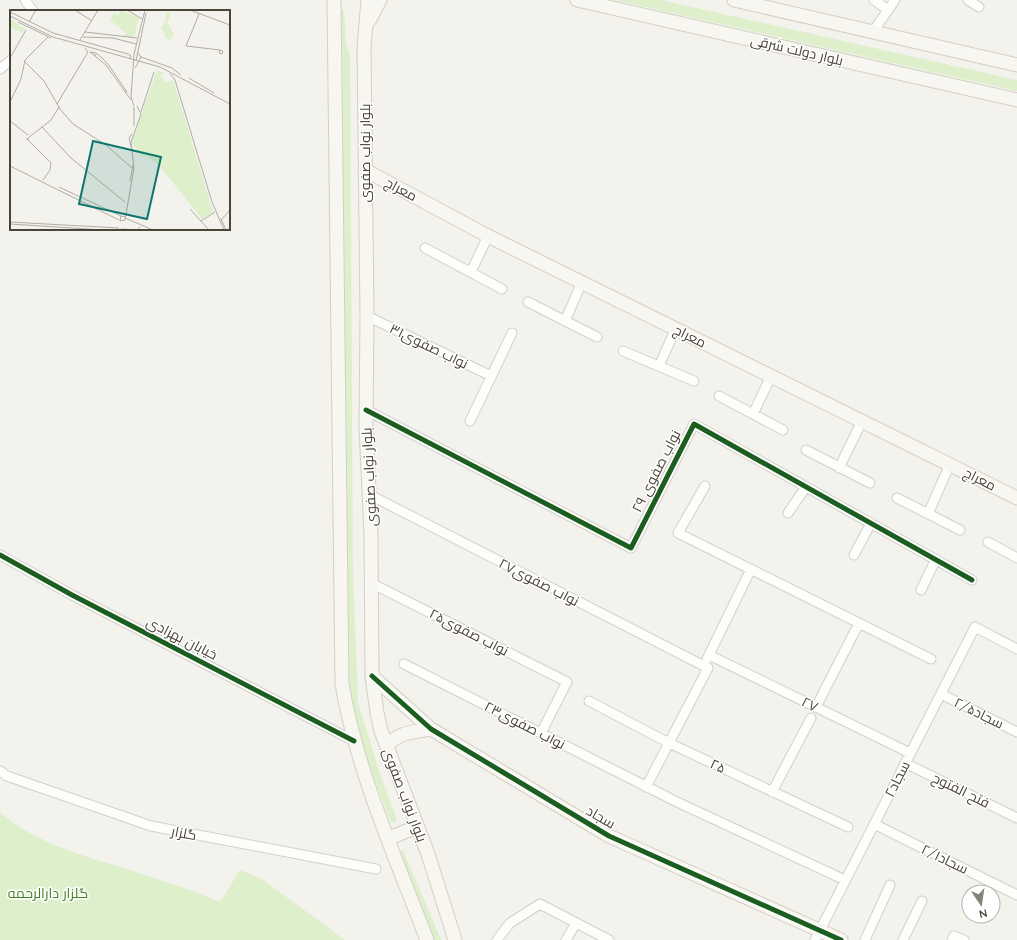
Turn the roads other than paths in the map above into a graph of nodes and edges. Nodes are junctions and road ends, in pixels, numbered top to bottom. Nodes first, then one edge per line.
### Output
1 (25, 0) edge
2 (359, 0) edge
3 (380, 0) edge
4 (577, 0) edge
5 (734, 0) edge
6 (874, 0) edge
7 (895, 0) edge
8 (968, 0) edge
9 (334, 1) edge
10 (368, 5) edge
11 (979, 7) dead end
12 (32, 10) edge
13 (888, 10) junction
14 (365, 30) junction
15 (872, 33) junction
16 (10, 61) edge
17 (1017, 64) edge
18 (0, 69) edge
19 (1017, 100) edge
20 (365, 170) junction
21 (488, 236) junction
22 (425, 248) dead end
23 (471, 272) junction
24 (582, 282) junction
25 (502, 289) dead end
26 (528, 302) dead end
27 (367, 316) junction
28 (565, 321) junction
29 (676, 328) junction
30 (512, 333) dead end
31 (597, 337) dead end
32 (623, 351) dead end
33 (660, 366) junction
34 (491, 376) junction
35 (771, 376) junction
36 (694, 382) dead end
37 (719, 396) dead end
38 (366, 410) junction
39 (753, 414) junction
40 (470, 420) dead end
41 (862, 420) junction
42 (783, 430) dead end
43 (806, 450) dead end
44 (950, 464) junction
45 (839, 468) junction
46 (870, 483) dead end
47 (705, 486) dead end
48 (806, 487) junction
49 (370, 495) junction
50 (897, 498) dead end
51 (1017, 498) edge
52 (788, 513) dead end
53 (928, 514) junction
54 (871, 523) junction
55 (960, 530) dead end
56 (988, 542) dead end
57 (0, 555) edge
58 (854, 555) dead end
59 (1017, 558) edge
60 (936, 559) junction
61 (751, 569) junction
62 (972, 580) dead end
63 (371, 583) junction
64 (921, 590) dead end
65 (859, 623) junction
66 (1017, 649) edge
67 (709, 655) junction
68 (931, 659) dead end
69 (404, 664) dead end
70 (706, 667) junction
71 (372, 676) junction
72 (940, 694) junction
73 (589, 701) dead end
74 (816, 707) junction
75 (811, 718) dead end
76 (431, 729) junction
77 (1017, 732) edge
78 (541, 733) junction
79 (354, 741) junction
80 (669, 743) junction
81 (387, 746) junction
82 (910, 754) junction
83 (905, 763) junction
84 (0, 770) edge
85 (646, 787) junction
86 (772, 792) junction
87 (1017, 818) edge
88 (874, 824) junction
89 (417, 827) junction
90 (848, 827) dead end
91 (389, 838) junction
92 (376, 869) dead end
93 (845, 880) junction
94 (890, 885) dead end
95 (1017, 895) edge
96 (922, 901) dead end
97 (576, 923) junction
98 (817, 935) edge
99 (427, 940) edge
100 (455, 940) edge
101 (497, 940) edge
102 (566, 940) edge
103 (609, 940) edge
104 (841, 940) edge
105 (864, 940) edge
106 (903, 940) edge
107 (952, 940) edge
108 (964, 940) edge

1 - 12 street
2 - 10 main road
3 - 14 main road
4 - 19 main road, بلوار دولت شرقی
5 - 15 main road
6 - 13 street
7 - 13 street
8 - 11 street
9 - 79 main road, بلوار نواب صفوی
10 - 14 main road, بلوار نواب صفوی
13 - 15 street
14 - 20 main road, بلوار نواب صفوی
15 - 17 main road
16 - 18 street
20 - 21 main road, معراج
20 - 27 main road, بلوار نواب صفوی
21 - 23 street
21 - 24 main road, معراج
22 - 23 street
23 - 25 street
24 - 28 street
24 - 29 main road, معراج
26 - 28 street
27 - 34 street, ۳۱نواب صفوی
27 - 38 main road, بلوار نواب صفوی
28 - 31 street
29 - 33 street
29 - 35 main road, معراج
30 - 34 street
32 - 33 street
33 - 36 street
34 - 40 street
35 - 39 street
35 - 41 main road, معراج
37 - 39 street
38 - 48 street, نواب صفوی ۲۹
38 - 49 main road, بلوار نواب صفوی
39 - 42 street
41 - 44 main road, معراج
41 - 45 street
43 - 45 street
44 - 51 main road, معراج
44 - 53 street
45 - 46 street
47 - 61 street
48 - 52 street
48 - 54 street, نواب صفوی ۲۹
49 - 63 main road, بلوار نواب صفوی
49 - 70 street, ۲۷نواب صفوی
50 - 53 street
53 - 55 street
54 - 58 street
54 - 60 street, نواب صفوی ۲۹
56 - 59 street
57 - 79 street, خیابان بهزادی
60 - 62 street, نواب صفوی ۲۹
60 - 64 street
61 - 65 street
61 - 67 street
63 - 71 main road, بلوار نواب صفوی
63 - 78 street, ۲۵نواب صفوی
65 - 68 street
65 - 74 street
66 - 72 street, ۲سجاد
67 - 70 street
67 - 74 street, ۲۷
69 - 78 street, ۲۳نواب صفوی
70 - 80 street
71 - 76 main road, سجاد
71 - 81 main road, بلوار نواب صفوی
72 - 77 street, ۲/۵سجاد
72 - 82 street, ۲سجاد
73 - 80 street, ۲۵
74 - 82 street, ۲۷
75 - 86 street
76 - 81 main road
76 - 98 main road, سجاد
78 - 85 street, ۲۳نواب صفوی
79 - 91 main road, بلوار نواب صفوی
80 - 85 street
80 - 86 street, ۲۵
81 - 89 main road, بلوار نواب صفوی
82 - 83 street, ۲سجاد
83 - 87 street, فتح الفتوح
83 - 88 street, ۲سجاد
84 - 92 street, گلزار
85 - 93 street, ۲۳نواب صفوی
86 - 90 street, ۲۵
88 - 93 street, ۲سجاد
88 - 95 street, ۲/۱سجاد
89 - 91 main road
89 - 100 main road, بلوار نواب صفوی
91 - 99 main road, بلوار نواب صفوی
93 - 98 street, ۲سجاد
94 - 105 street
96 - 106 street
97 - 101 street
97 - 102 street
97 - 103 street
98 - 104 main road, سجاد
107 - 108 street

